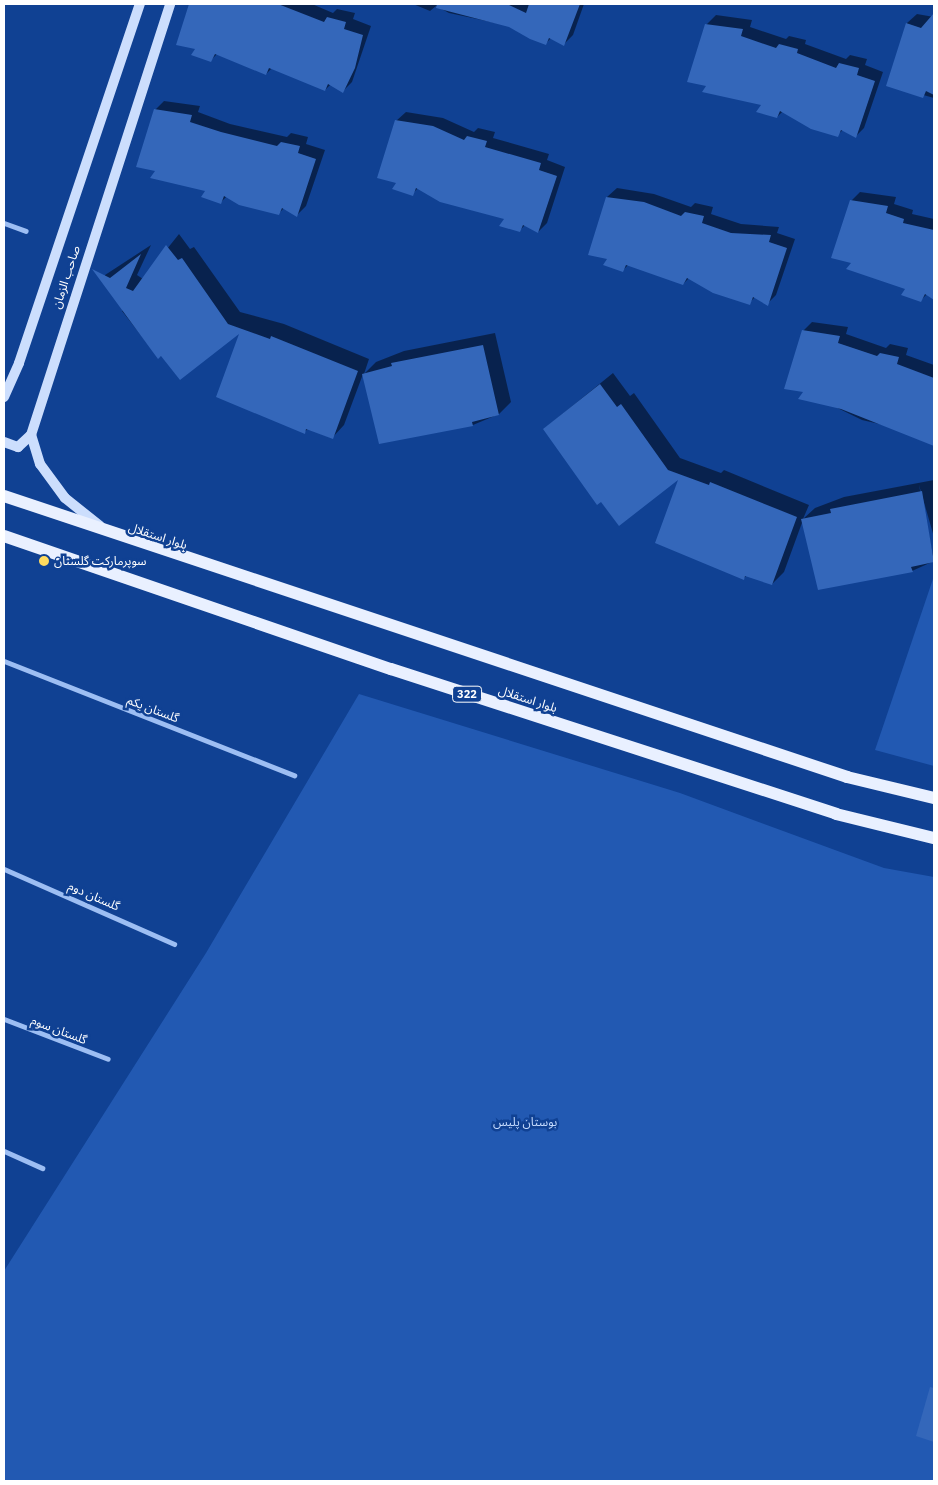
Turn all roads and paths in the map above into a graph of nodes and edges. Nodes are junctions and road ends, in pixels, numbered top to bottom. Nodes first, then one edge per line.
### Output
1 (140, 4) edge
2 (170, 4) edge
3 (4, 223) edge
4 (26, 231) dead end
5 (4, 397) edge
6 (31, 435) junction
7 (4, 442) edge
8 (4, 496) edge
9 (111, 535) junction
10 (4, 536) edge
11 (4, 661) edge
12 (294, 775) dead end
13 (934, 798) edge
14 (934, 838) edge
15 (4, 869) edge
16 (174, 944) dead end
17 (4, 1019) edge
18 (108, 1059) dead end
19 (4, 1151) edge
20 (42, 1168) dead end

1 - 5 main road, صاحب الزمان
2 - 6 main road, صاحب الزمان
3 - 4 street
6 - 7 main road
6 - 9 main road
8 - 9 main road, بلوار استقلال
9 - 13 main road, بلوار استقلال
10 - 14 main road, بلوار استقلال / 322
11 - 12 street, گلستان یکم
15 - 16 street, گلستان دوم
17 - 18 street, گلستان سوم
19 - 20 street

